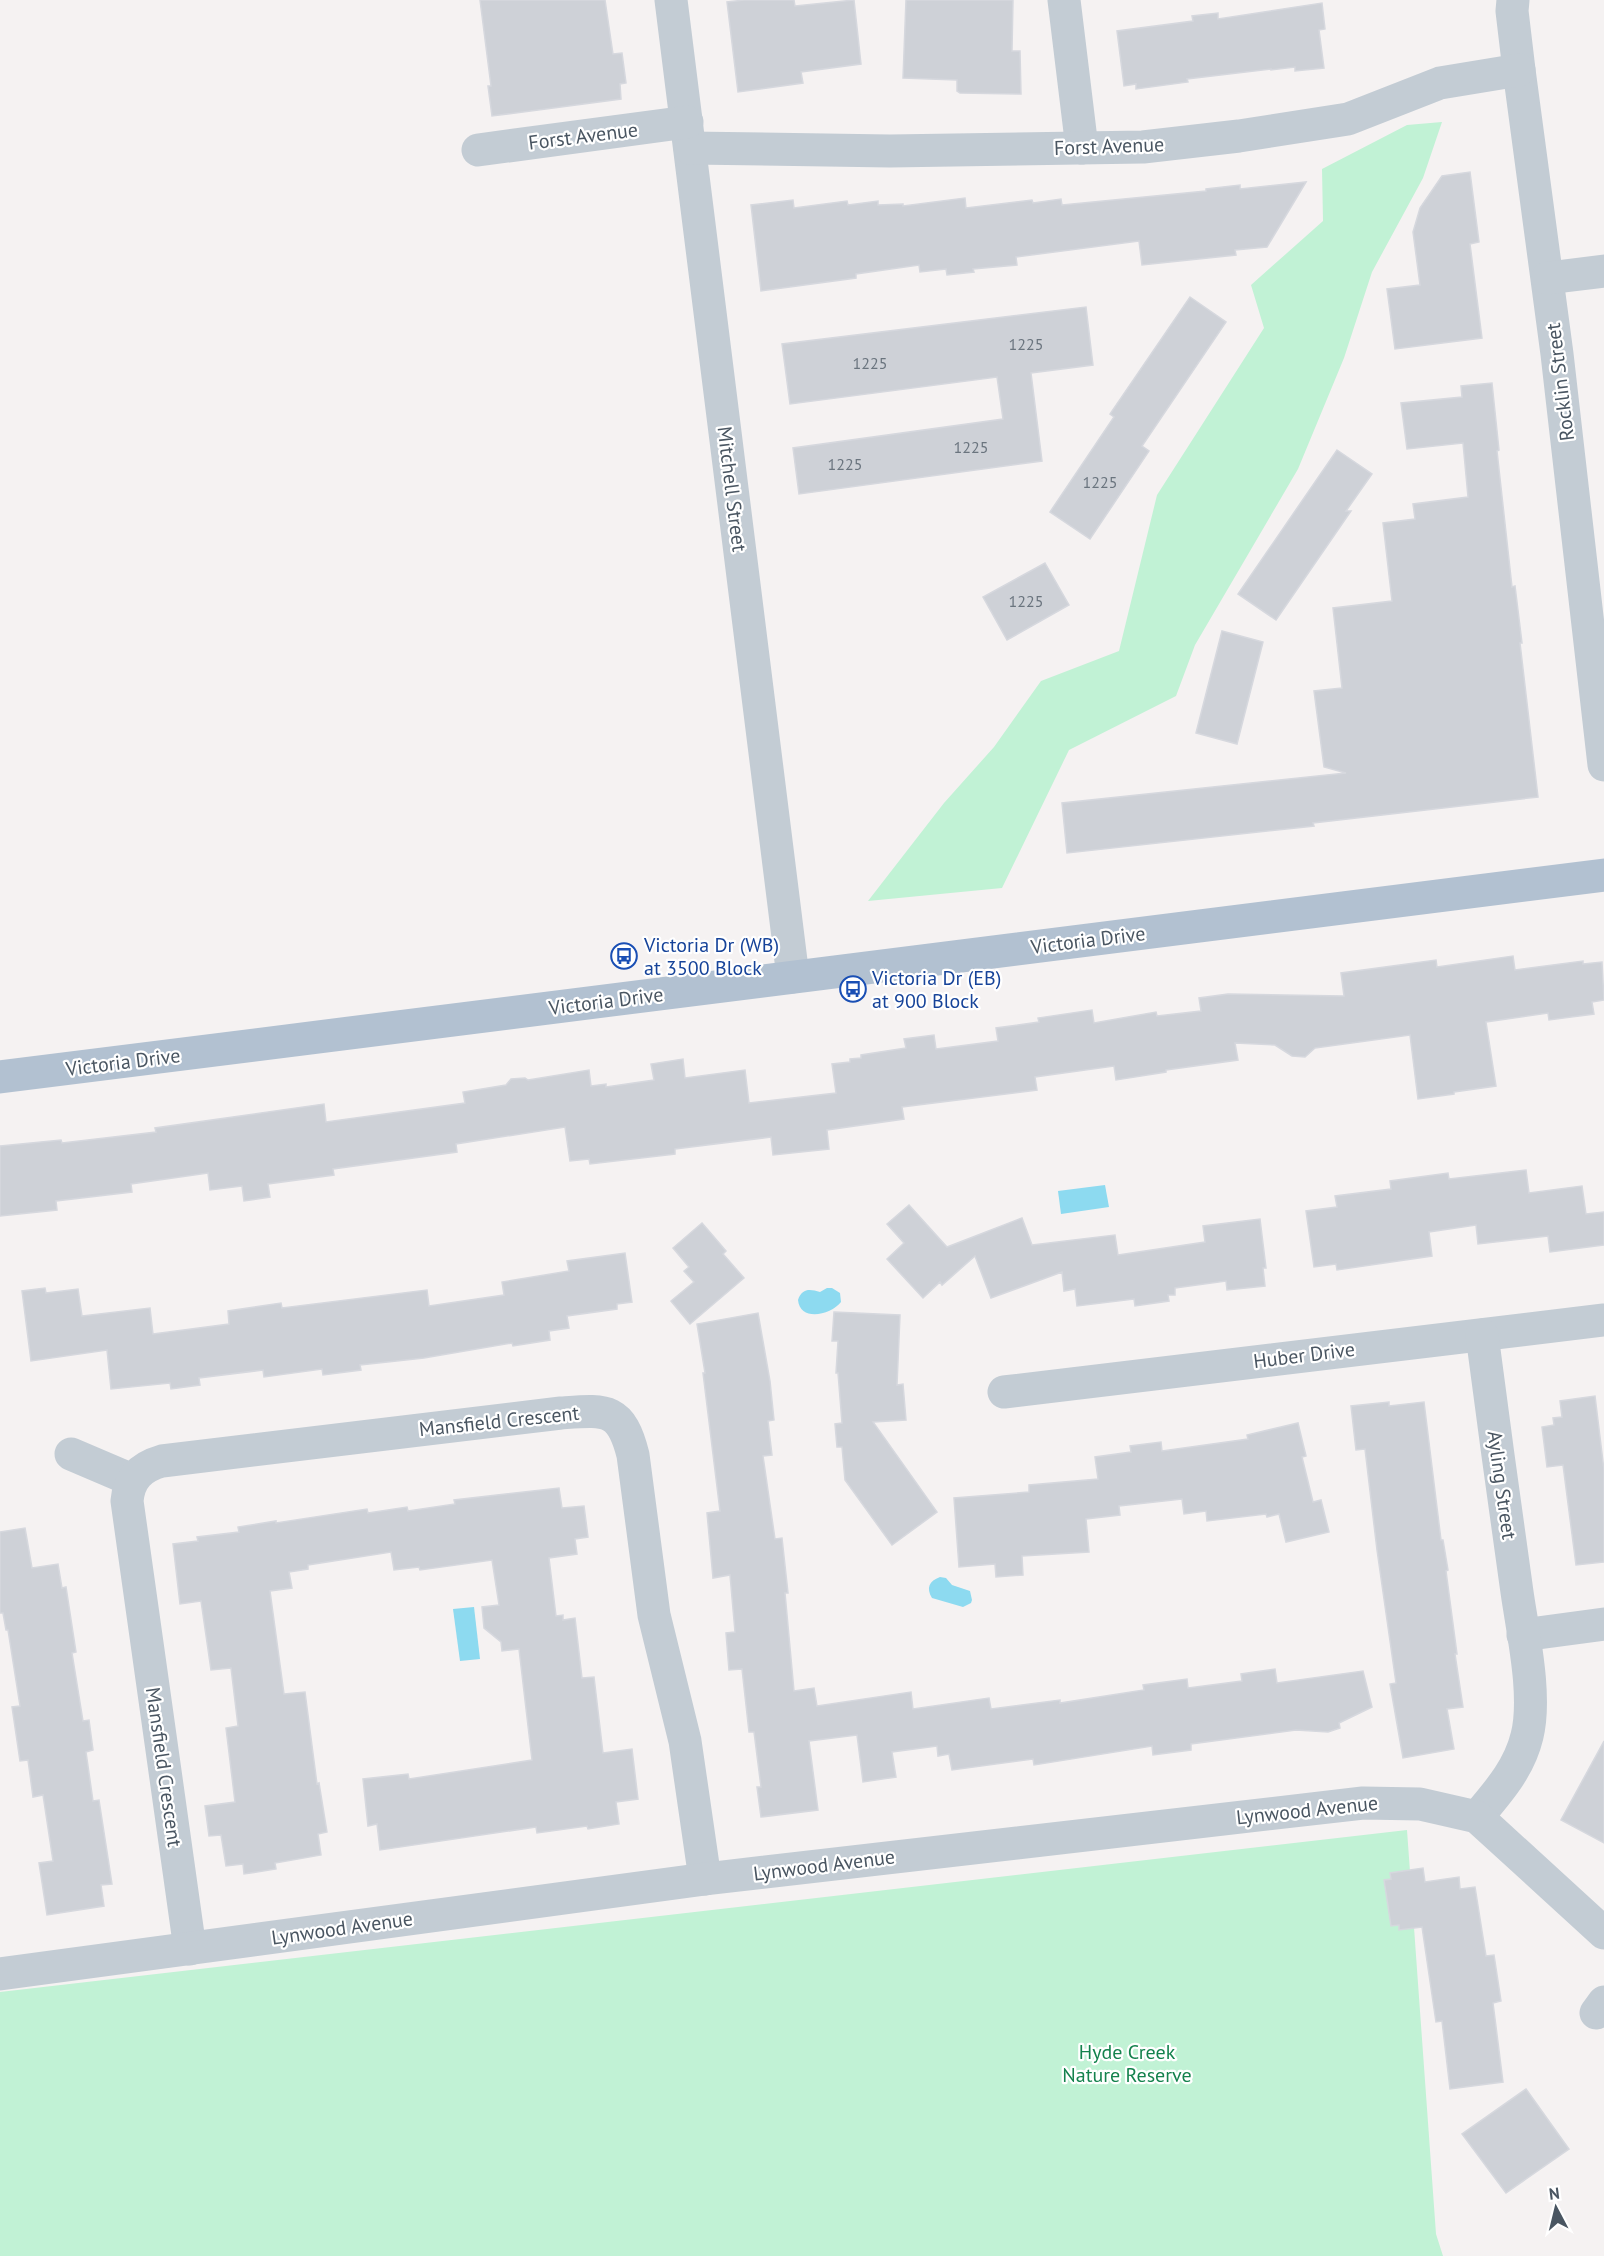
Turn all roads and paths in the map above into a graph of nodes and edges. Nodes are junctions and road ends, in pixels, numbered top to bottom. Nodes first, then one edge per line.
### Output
1 (671, 0) edge
2 (1064, 0) edge
3 (1513, 0) edge
4 (1519, 70) junction
5 (688, 135) junction
6 (1082, 148) junction
7 (478, 150) dead end
8 (1604, 271) edge
9 (1548, 278) junction
10 (1604, 765) edge
11 (1604, 875) edge
12 (793, 977) junction
13 (0, 1077) edge
14 (1604, 1320) edge
15 (1482, 1335) junction
16 (1004, 1392) dead end
17 (71, 1454) dead end
18 (132, 1480) junction
19 (1604, 1624) edge
20 (1523, 1635) junction
21 (1478, 1817) junction
22 (705, 1879) junction
23 (1604, 1934) edge
24 (190, 1948) junction
25 (0, 1974) edge

1 - 5 street, Mitchell Street
2 - 6 street
3 - 4 street, Rocklin Street
4 - 6 street, Forst Avenue
4 - 9 street, Rocklin Street
5 - 6 street, Forst Avenue
5 - 7 street, Forst Avenue
5 - 12 street, Mitchell Street
8 - 9 street
9 - 10 street, Rocklin Street
11 - 12 main road, Victoria Drive
12 - 13 main road, Victoria Drive
14 - 15 street, Huber Drive
15 - 16 street, Huber Drive
15 - 20 street, Ayling Street
17 - 18 street
18 - 22 street, Mansfield Crescent
18 - 24 street, Mansfield Crescent
19 - 20 street
20 - 21 street, Ayling Street
21 - 22 street, Lynwood Avenue
21 - 23 street
22 - 24 street, Lynwood Avenue
24 - 25 street, Lynwood Avenue

